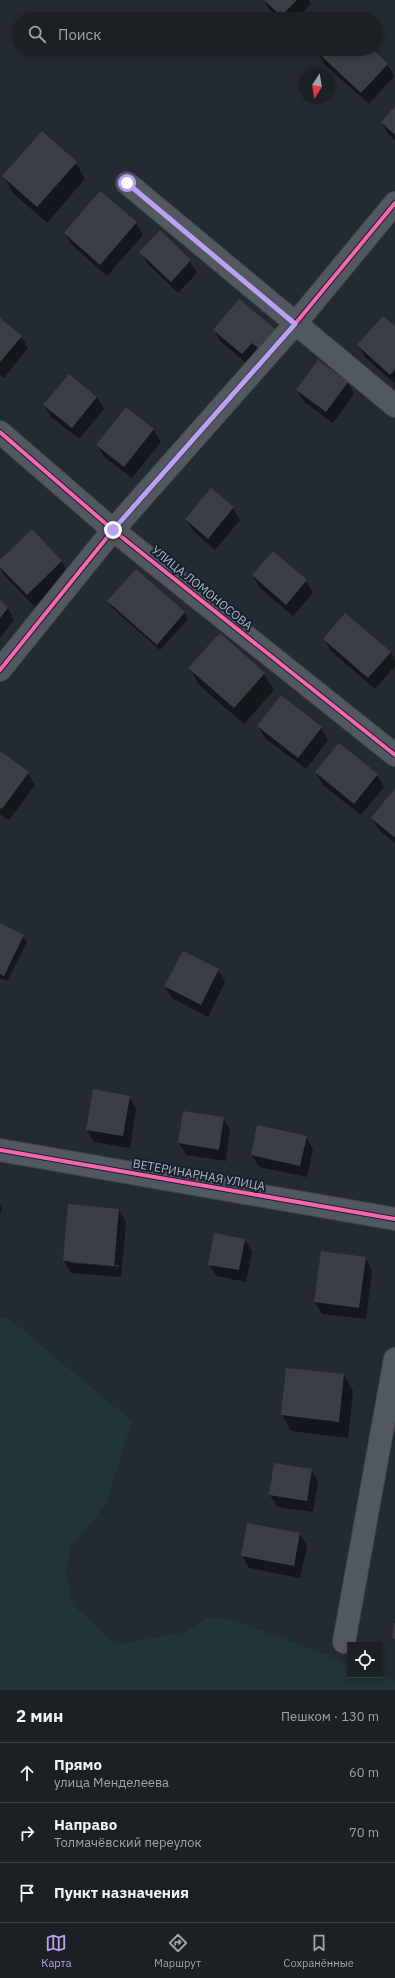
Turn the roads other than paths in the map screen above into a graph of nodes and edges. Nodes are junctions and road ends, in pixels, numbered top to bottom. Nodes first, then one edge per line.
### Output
1 (127, 183) dead end
2 (395, 203) edge
3 (295, 324) junction
4 (395, 406) edge
5 (0, 432) edge
6 (113, 530) junction
7 (0, 670) edge
8 (395, 755) edge
9 (0, 1150) edge
10 (395, 1219) edge
11 (395, 1359) edge
12 (344, 1642) dead end

1 - 3 street
2 - 3 street
3 - 4 street
3 - 6 street
5 - 6 street, УЛИЦА ЛОМОНОСОВА
6 - 7 street
6 - 8 street, УЛИЦА ЛОМОНОСОВА
9 - 10 street, ВЕТЕРИНАРНАЯ УЛИЦА
11 - 12 street

